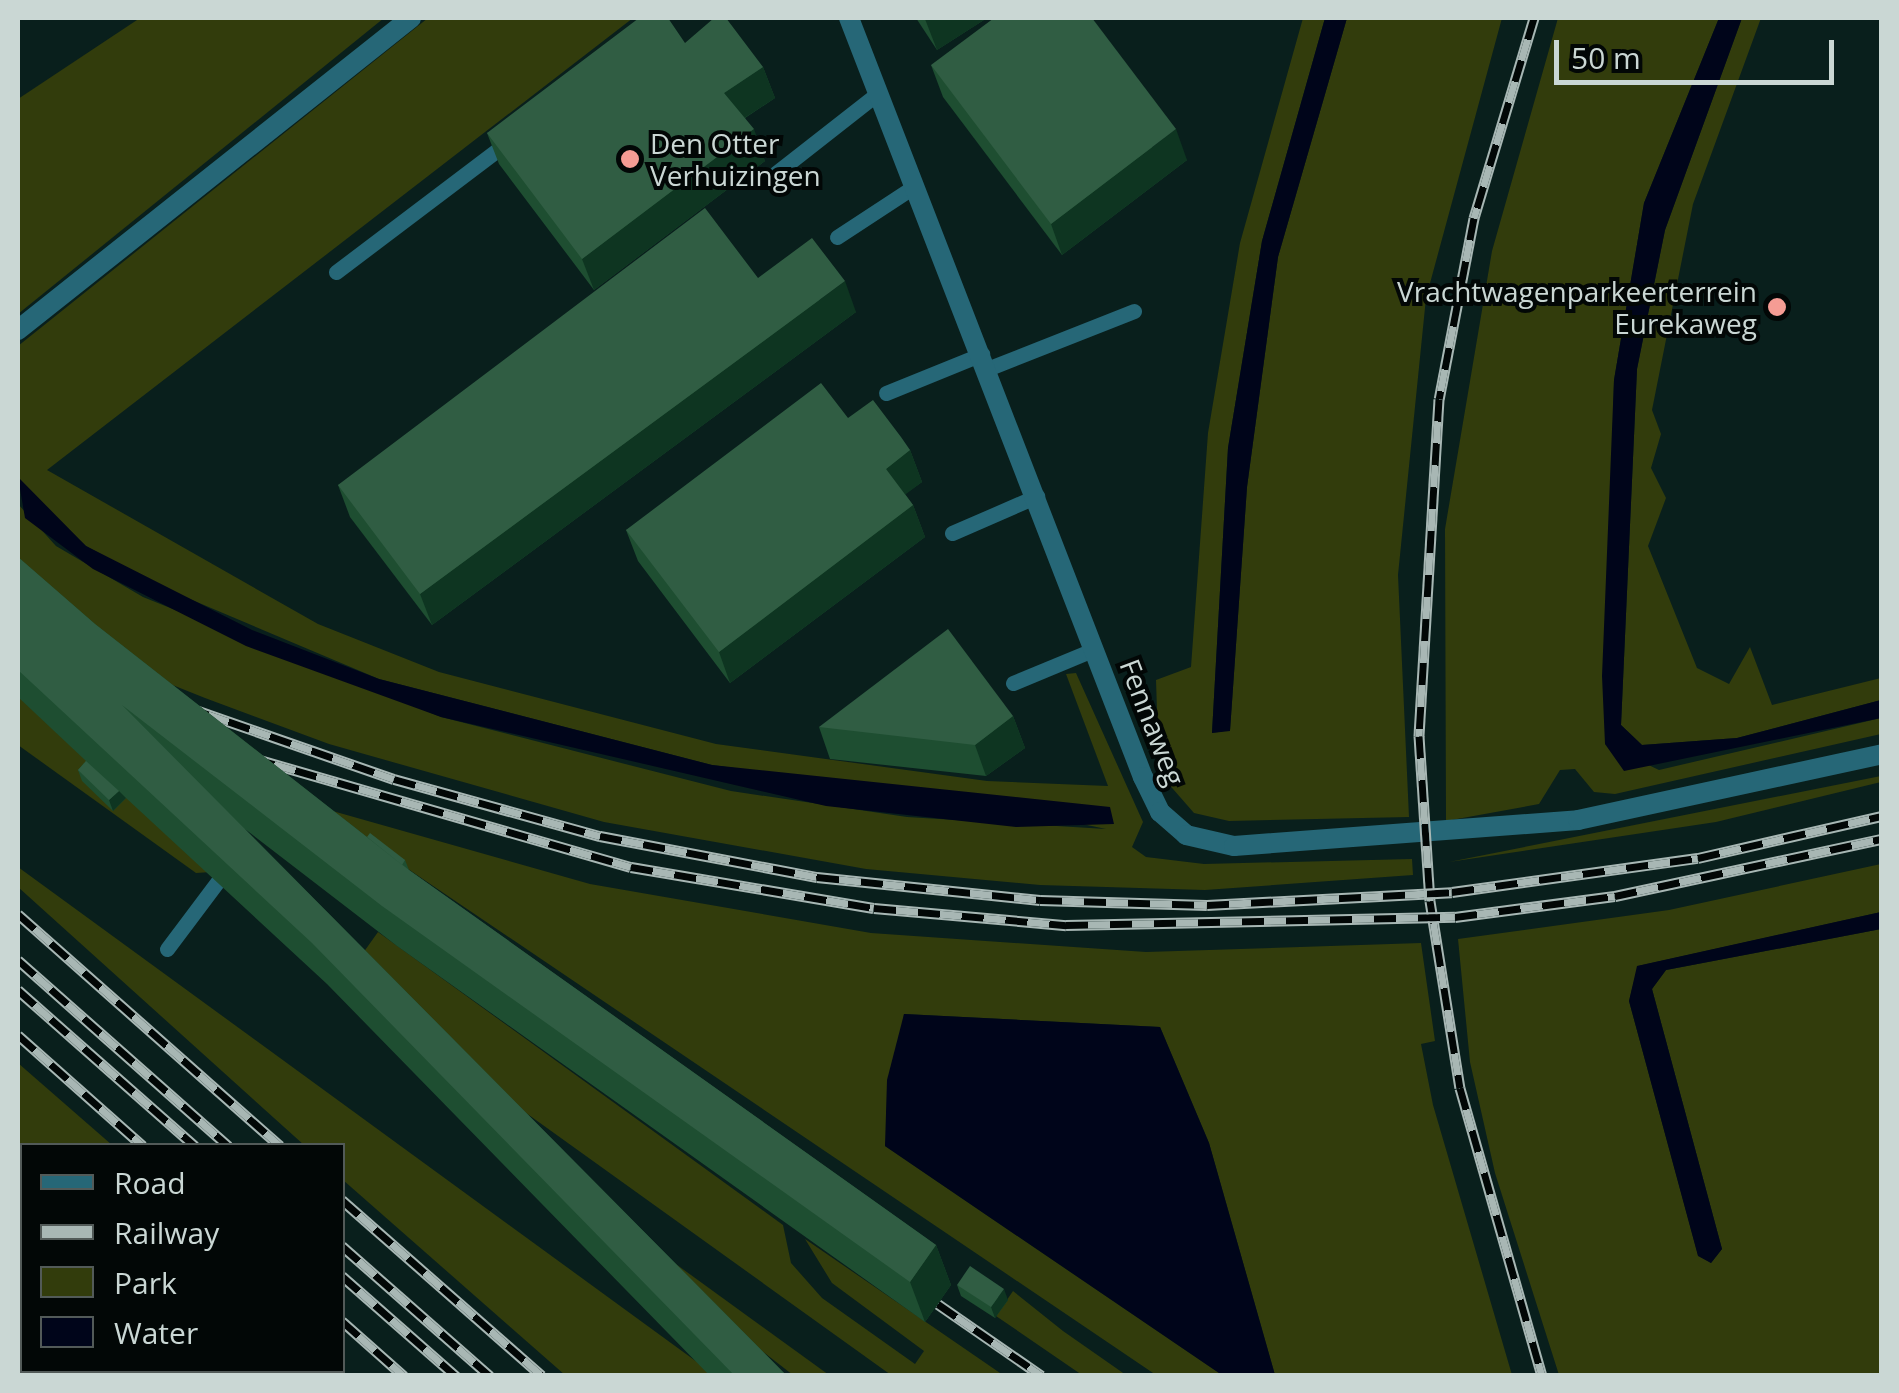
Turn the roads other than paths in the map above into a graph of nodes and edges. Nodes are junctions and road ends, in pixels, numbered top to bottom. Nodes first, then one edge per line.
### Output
1 (410, 18) edge
2 (848, 18) edge
3 (878, 92) junction
4 (525, 129) edge
5 (776, 173) dead end
6 (915, 186) junction
7 (837, 236) dead end
8 (336, 272) dead end
9 (1134, 311) dead end
10 (18, 330) edge
11 (984, 362) junction
12 (886, 392) dead end
13 (1037, 496) junction
14 (952, 533) dead end
15 (1095, 649) junction
16 (1012, 682) dead end
17 (1882, 754) edge
18 (218, 882) edge
19 (167, 949) dead end

1 - 10 street
2 - 3 street, Fennaweg
3 - 5 lane
3 - 6 street, Fennaweg
4 - 8 lane
6 - 7 lane
6 - 11 street, Fennaweg
9 - 11 lane
11 - 12 lane
11 - 13 street, Fennaweg
13 - 14 lane
13 - 15 street, Fennaweg
15 - 16 lane
15 - 17 street, Fennaweg
18 - 19 lane

